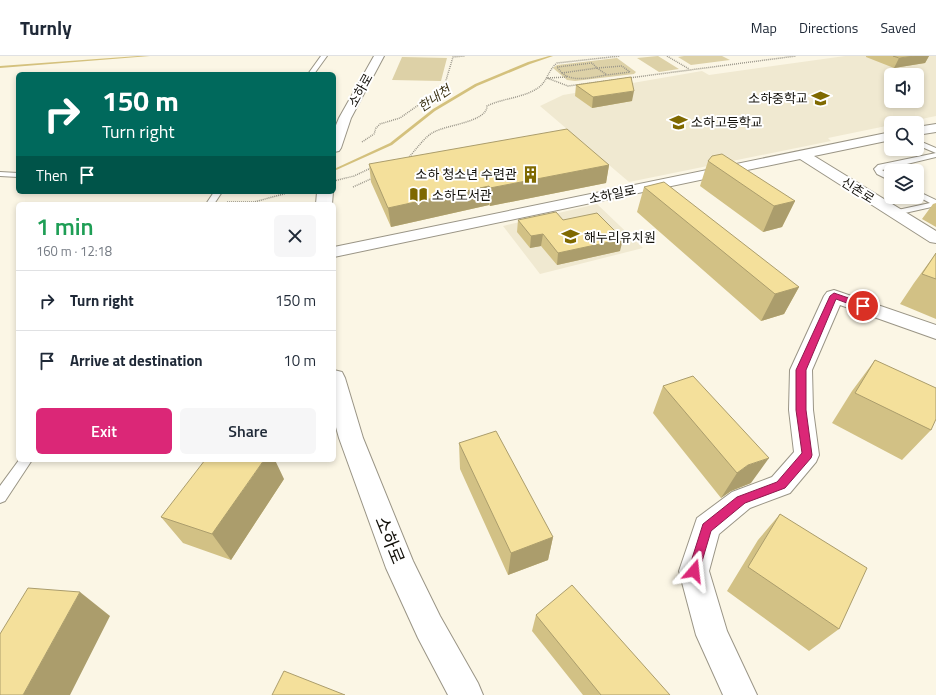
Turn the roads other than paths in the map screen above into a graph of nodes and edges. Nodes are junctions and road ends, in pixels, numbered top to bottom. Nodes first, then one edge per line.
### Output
1 (324, 56) edge
2 (379, 56) edge
3 (312, 72) edge
4 (936, 128) edge
5 (924, 130) edge
6 (884, 137) edge
7 (336, 143) edge
8 (924, 145) edge
9 (936, 151) edge
10 (801, 154) junction
11 (936, 154) edge
12 (889, 164) edge
13 (884, 165) edge
14 (0, 174) edge
15 (16, 175) edge
16 (884, 175) edge
17 (924, 197) edge
18 (936, 203) edge
19 (896, 213) junction
20 (936, 238) edge
21 (336, 252) edge
22 (936, 332) edge
23 (336, 385) edge
24 (25, 462) edge
25 (0, 496) edge
26 (466, 695) edge
27 (740, 695) edge

1 - 3 lane
2 - 7 street, 소하로
4 - 5 street
6 - 10 street, 소하일로
8 - 9 lane
10 - 19 street, 신촌로
10 - 21 street, 소하일로
11 - 12 lane
13 - 16 lane
14 - 15 lane
17 - 18 lane
18 - 19 lane
19 - 20 street, 신촌로
22 - 27 street
23 - 26 street, 소하로
24 - 25 lane

